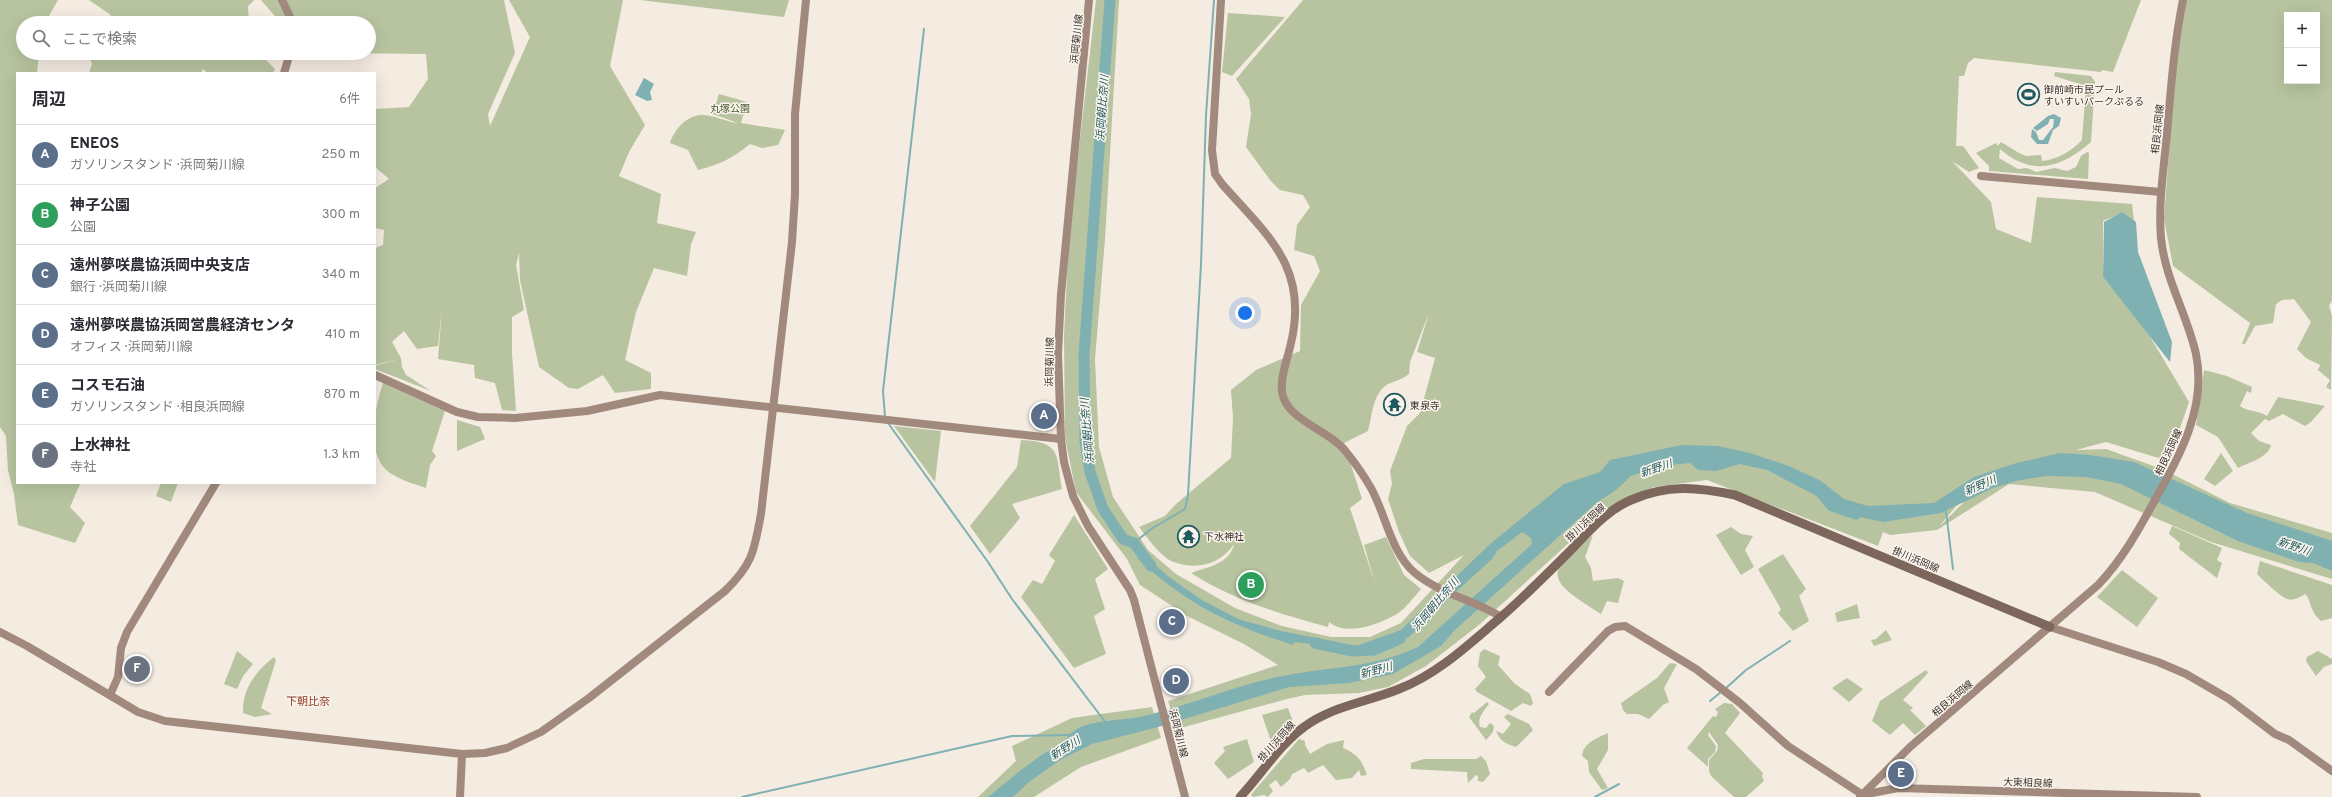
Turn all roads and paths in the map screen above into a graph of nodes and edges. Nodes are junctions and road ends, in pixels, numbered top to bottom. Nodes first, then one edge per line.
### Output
1 (282, 0) edge
2 (806, 0) edge
3 (1090, 0) edge
4 (1221, 0) edge
5 (2183, 0) edge
6 (290, 16) edge
7 (288, 60) edge
8 (284, 72) edge
9 (1981, 176) dead end
10 (2161, 192) junction
11 (376, 375) edge
12 (774, 406) junction
13 (1061, 439) junction
14 (215, 484) edge
15 (1497, 614) junction
16 (2050, 626) junction
17 (0, 632) edge
18 (1549, 692) dead end
19 (110, 695) junction
20 (462, 754) junction
21 (2332, 771) edge
22 (1863, 796) edge
23 (460, 797) edge
24 (1185, 797) edge
25 (1240, 797) edge
26 (2197, 797) edge

1 - 6 street
2 - 12 street
3 - 13 street, 浜岡菊川線
4 - 15 street
5 - 10 street, 相良浜岡線
7 - 8 street
9 - 10 street
10 - 16 street, 相良浜岡線
11 - 12 street
12 - 13 street
12 - 20 street
13 - 24 street, 浜岡菊川線
14 - 19 street
15 - 16 main road, 掛川浜岡線
15 - 25 main road, 掛川浜岡線
16 - 21 street
16 - 22 street, 相良浜岡線
17 - 19 street
18 - 22 street
19 - 20 street
20 - 23 street
22 - 26 street, 大東相良線

